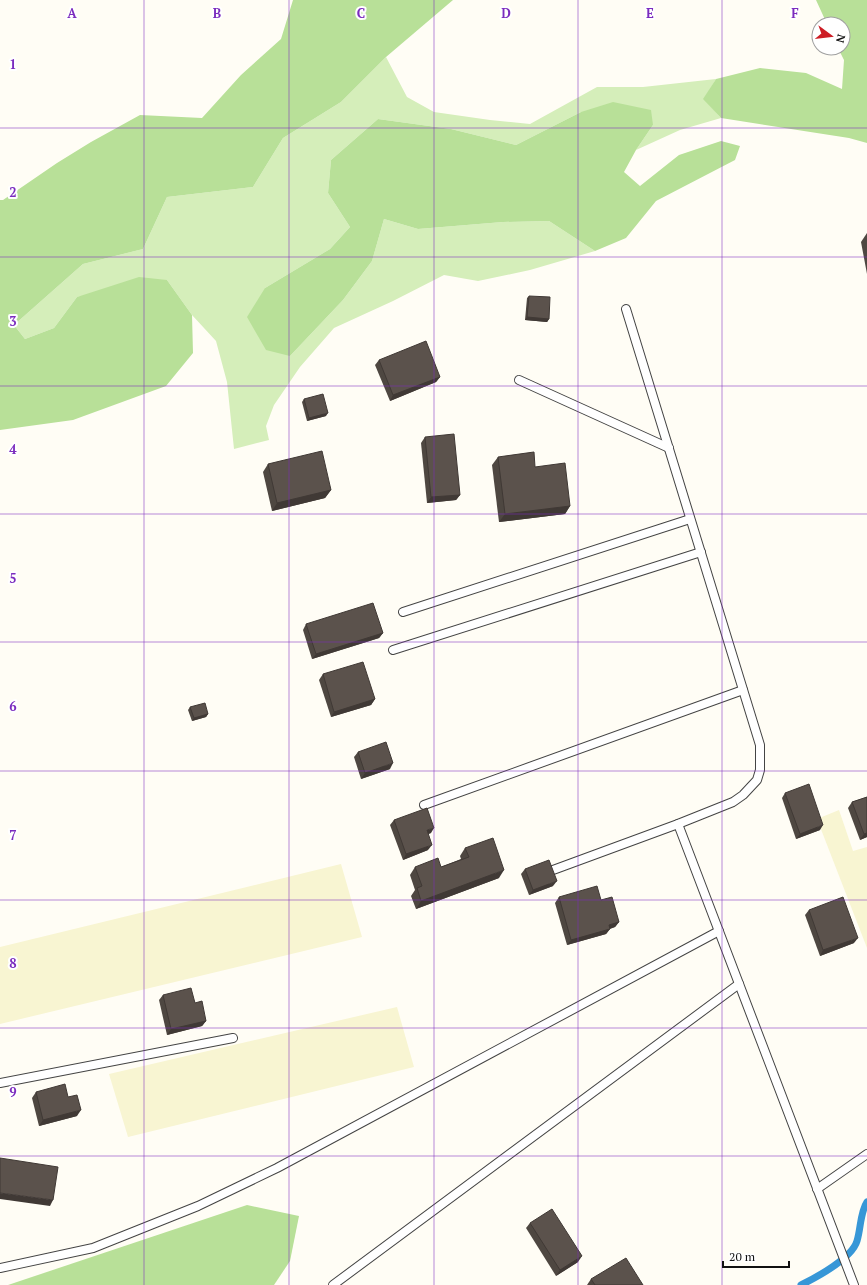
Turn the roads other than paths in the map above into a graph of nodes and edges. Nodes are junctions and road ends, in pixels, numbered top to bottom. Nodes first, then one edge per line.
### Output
1 (626, 309) dead end
2 (518, 380) dead end
3 (669, 448) junction
4 (690, 519) junction
5 (701, 552) junction
6 (403, 612) dead end
7 (393, 650) dead end
8 (743, 690) junction
9 (424, 805) dead end
10 (678, 824) junction
11 (553, 870) edge
12 (719, 931) junction
13 (739, 984) junction
14 (233, 1038) dead end
15 (0, 1083) edge
16 (867, 1154) edge
17 (817, 1189) junction
18 (0, 1268) edge
19 (333, 1285) edge
20 (854, 1285) edge

1 - 3 lane
2 - 3 lane
3 - 4 lane
4 - 5 lane
4 - 6 lane
5 - 7 lane
5 - 8 lane
8 - 9 lane
8 - 10 lane
10 - 11 lane
10 - 12 lane
12 - 13 lane
12 - 18 lane
13 - 17 lane
13 - 19 lane
14 - 15 lane
16 - 17 lane
17 - 20 lane

